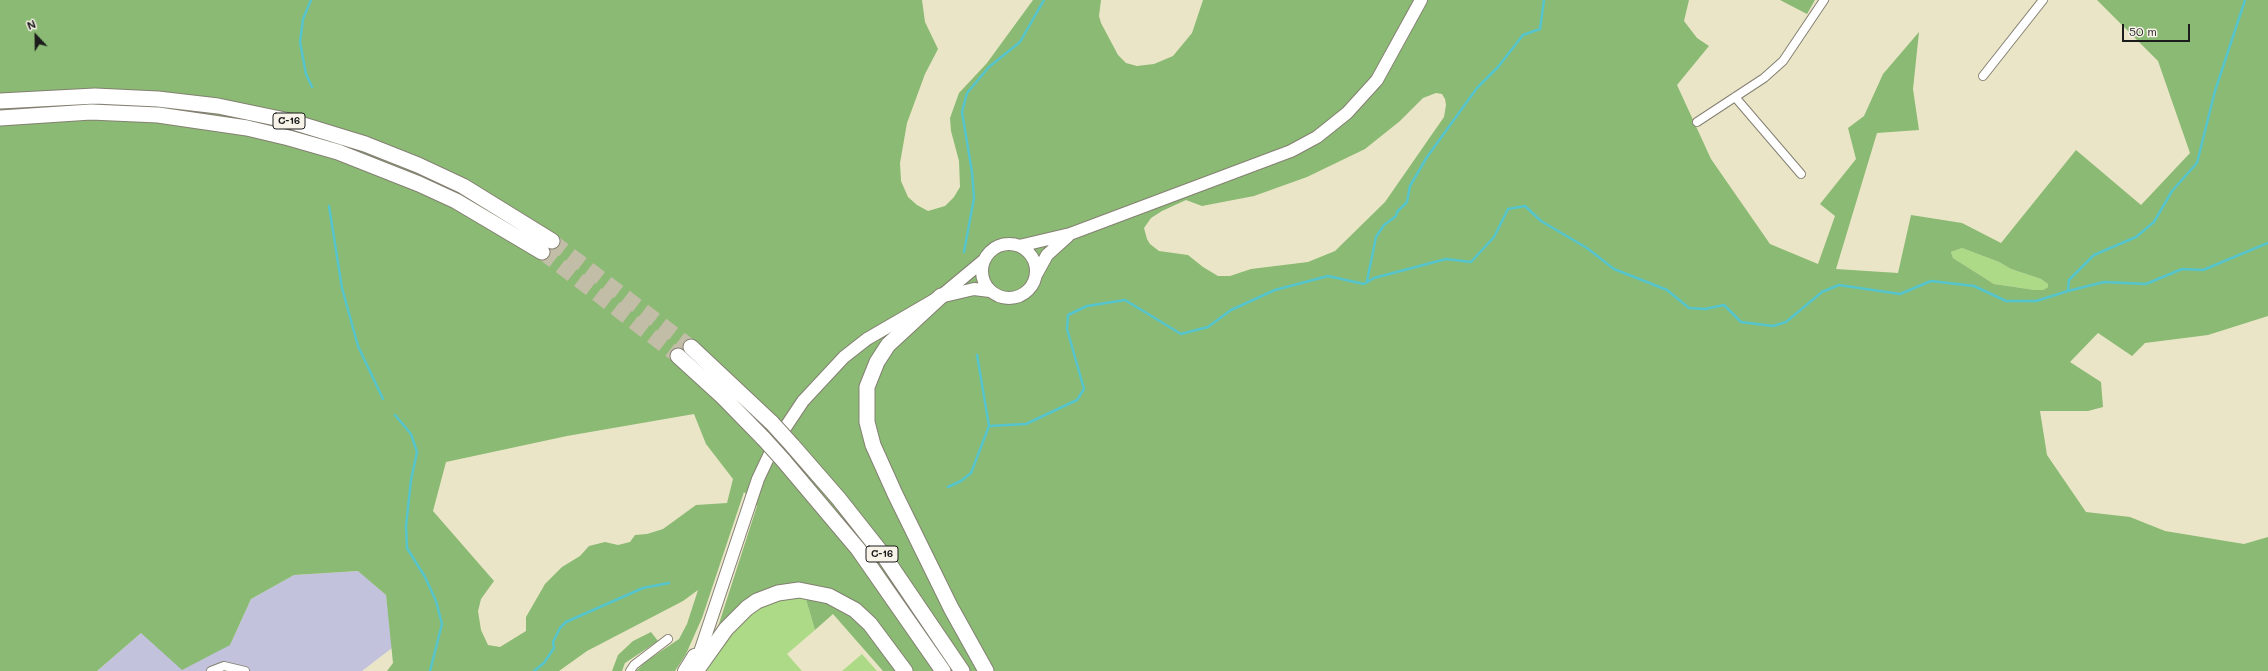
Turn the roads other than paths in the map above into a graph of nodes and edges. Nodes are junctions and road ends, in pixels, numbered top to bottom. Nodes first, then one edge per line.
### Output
1 (1421, 0) edge
2 (1824, 0) edge
3 (2043, 0) edge
4 (1983, 76) dead end
5 (1735, 97) junction
6 (0, 101) edge
7 (0, 118) edge
8 (1697, 122) dead end
9 (1801, 174) dead end
10 (1070, 234) junction
11 (1019, 246) junction
12 (983, 262) junction
13 (1036, 275) junction
14 (990, 291) junction
15 (942, 296) junction
16 (691, 347) tunnel mouth
17 (678, 356) tunnel mouth
18 (668, 639) dead end
19 (700, 646) junction
20 (211, 671) edge
21 (245, 671) edge
22 (630, 671) edge
23 (684, 671) edge
24 (695, 671) edge
25 (905, 671) edge
26 (943, 671) edge
27 (962, 671) edge
28 (986, 671) edge

1 - 10 main road
2 - 5 street
3 - 4 street
5 - 8 street
5 - 9 street
6 - 7 highway, C-16
10 - 11 main road
10 - 13 main road
11 - 12 main road
11 - 13 main road
12 - 14 main road
12 - 15 main road
13 - 14 main road
14 - 15 main road
15 - 19 main road
15 - 28 highway
16 - 27 highway, C-16, bridge
17 - 26 highway, C-16, bridge
18 - 22 street
19 - 23 main road
19 - 24 main road
20 - 21 street
24 - 25 highway

